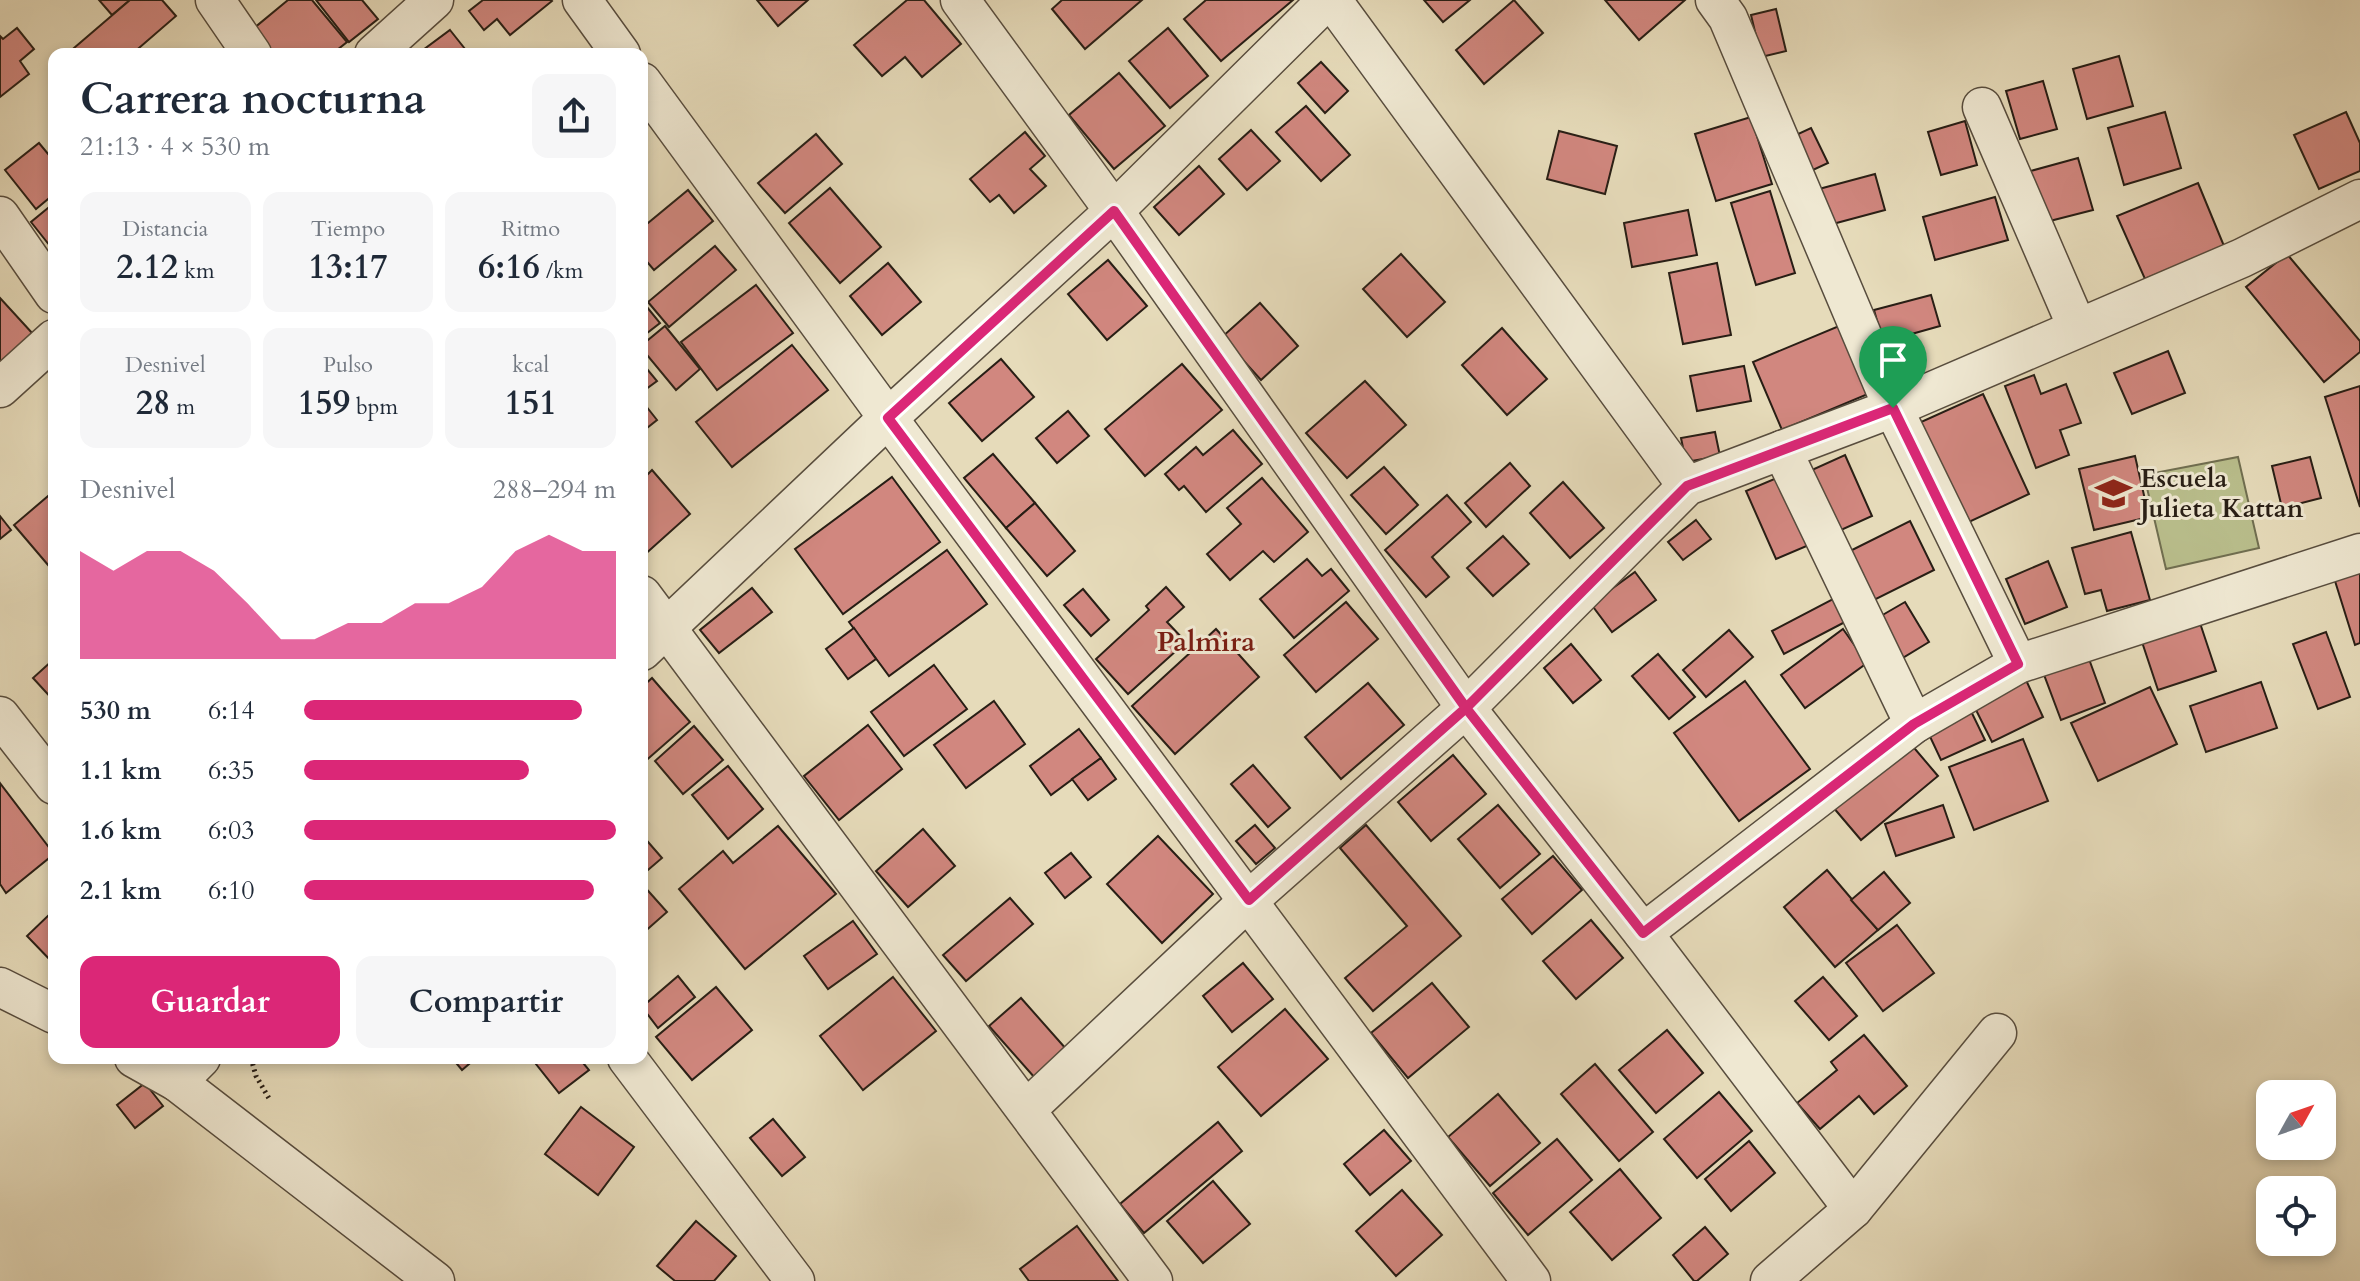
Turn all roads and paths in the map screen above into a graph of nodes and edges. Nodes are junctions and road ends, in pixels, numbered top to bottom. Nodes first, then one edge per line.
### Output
1 (215, 0) edge
2 (434, 0) edge
3 (582, 0) edge
4 (960, 0) edge
5 (1329, 0) edge
6 (1715, 0) edge
7 (248, 48) edge
8 (381, 48) edge
9 (617, 48) edge
10 (648, 90) edge
11 (1982, 107) dead end
12 (2360, 199) edge
13 (1114, 211) junction
14 (0, 216) edge
15 (48, 285) edge
16 (2077, 327) junction
17 (48, 344) edge
18 (0, 388) edge
19 (1893, 408) junction
20 (888, 418) junction
21 (1782, 450) junction
22 (1687, 486) junction
23 (2360, 553) edge
24 (648, 618) edge
25 (654, 640) edge
26 (2018, 664) junction
27 (1466, 708) junction
28 (0, 716) edge
29 (1914, 724) junction
30 (48, 777) edge
31 (1249, 900) junction
32 (1643, 933) junction
33 (0, 987) edge
34 (48, 1011) edge
35 (1997, 1033) dead end
36 (162, 1064) edge
37 (632, 1064) edge
38 (189, 1070) edge
39 (1027, 1109) junction
40 (1853, 1209) junction
41 (435, 1281) edge
42 (795, 1281) edge
43 (1153, 1281) edge
44 (1531, 1281) edge
45 (1770, 1281) edge

1 - 7 street
2 - 8 street
3 - 9 street
4 - 13 street
5 - 13 street
5 - 22 street
6 - 19 street
10 - 20 street
11 - 16 street
12 - 16 street
13 - 20 street
13 - 27 street
14 - 15 street
16 - 19 street
17 - 18 street
19 - 21 street
19 - 26 street
20 - 25 street
20 - 31 street
21 - 22 street
21 - 29 street
22 - 27 street
23 - 26 street
24 - 25 street
25 - 39 street
26 - 29 street
27 - 31 street
27 - 32 street
28 - 30 street
29 - 32 street
31 - 39 street
31 - 44 street
32 - 40 street
33 - 34 street
35 - 40 street
36 - 38 street
37 - 42 street
38 - 41 street
39 - 43 street
40 - 45 street

